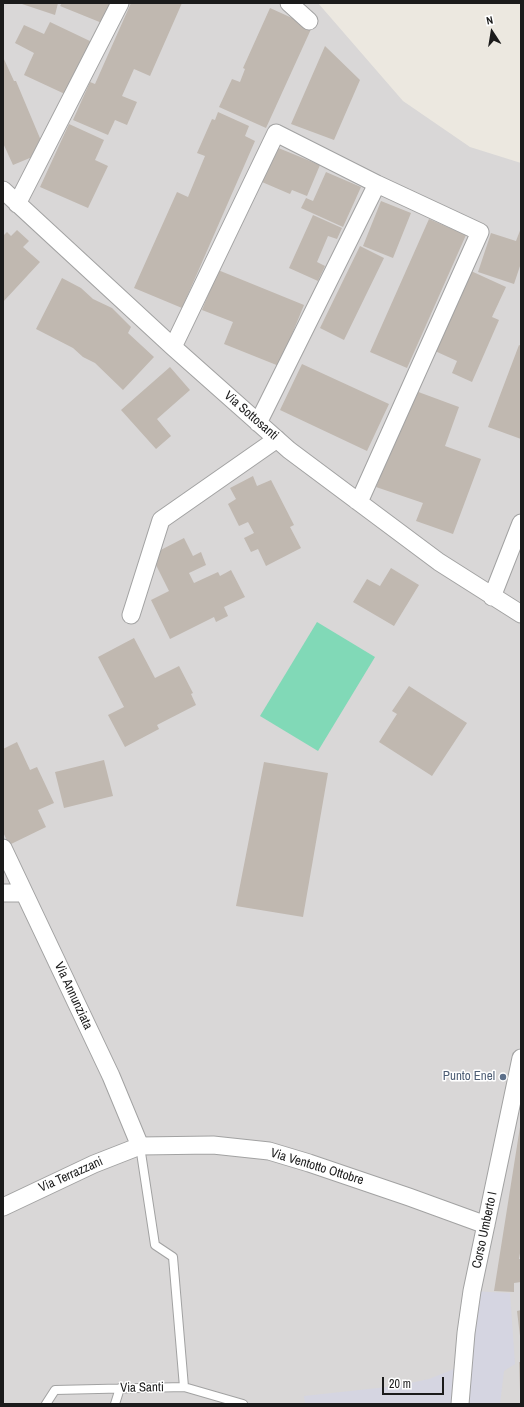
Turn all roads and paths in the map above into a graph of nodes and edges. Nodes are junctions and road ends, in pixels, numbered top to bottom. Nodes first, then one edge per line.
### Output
1 (120, 3) edge
2 (289, 3) edge
3 (309, 21) dead end
4 (377, 184) junction
5 (3, 190) edge
6 (17, 204) junction
7 (173, 347) junction
8 (258, 423) junction
9 (277, 439) junction
10 (357, 501) junction
11 (521, 522) edge
12 (492, 597) junction
13 (521, 614) edge
14 (131, 615) dead end
15 (3, 848) edge
16 (3, 893) edge
17 (24, 893) junction
18 (521, 1058) edge
19 (140, 1146) junction
20 (3, 1207) edge
21 (486, 1225) junction
22 (120, 1388) junction
23 (184, 1388) junction
24 (46, 1404) edge
25 (115, 1404) edge
26 (243, 1404) edge
27 (460, 1404) edge

1 - 6 street
2 - 3 street
4 - 7 street
4 - 8 street
4 - 10 street
5 - 6 street, Via Sottosanti
6 - 7 street, Via Sottosanti
7 - 8 street, Via Sottosanti
8 - 9 street, Via Sottosanti
9 - 10 street, Via Sottosanti
9 - 14 street
10 - 12 street, Via Sottosanti
11 - 12 street
12 - 13 street, Via Sottosanti
15 - 17 street, Via Annunziata
16 - 17 street
17 - 19 street, Via Annunziata
18 - 21 street, Corso Umberto I
19 - 20 street, Via Terrazzani
19 - 21 street, Via Ventotto Ottobre
19 - 23 lane
21 - 27 street, Corso Umberto I
22 - 23 lane, Via Santi
22 - 24 lane, Via Santi
22 - 25 lane
23 - 26 lane, Via Santi

